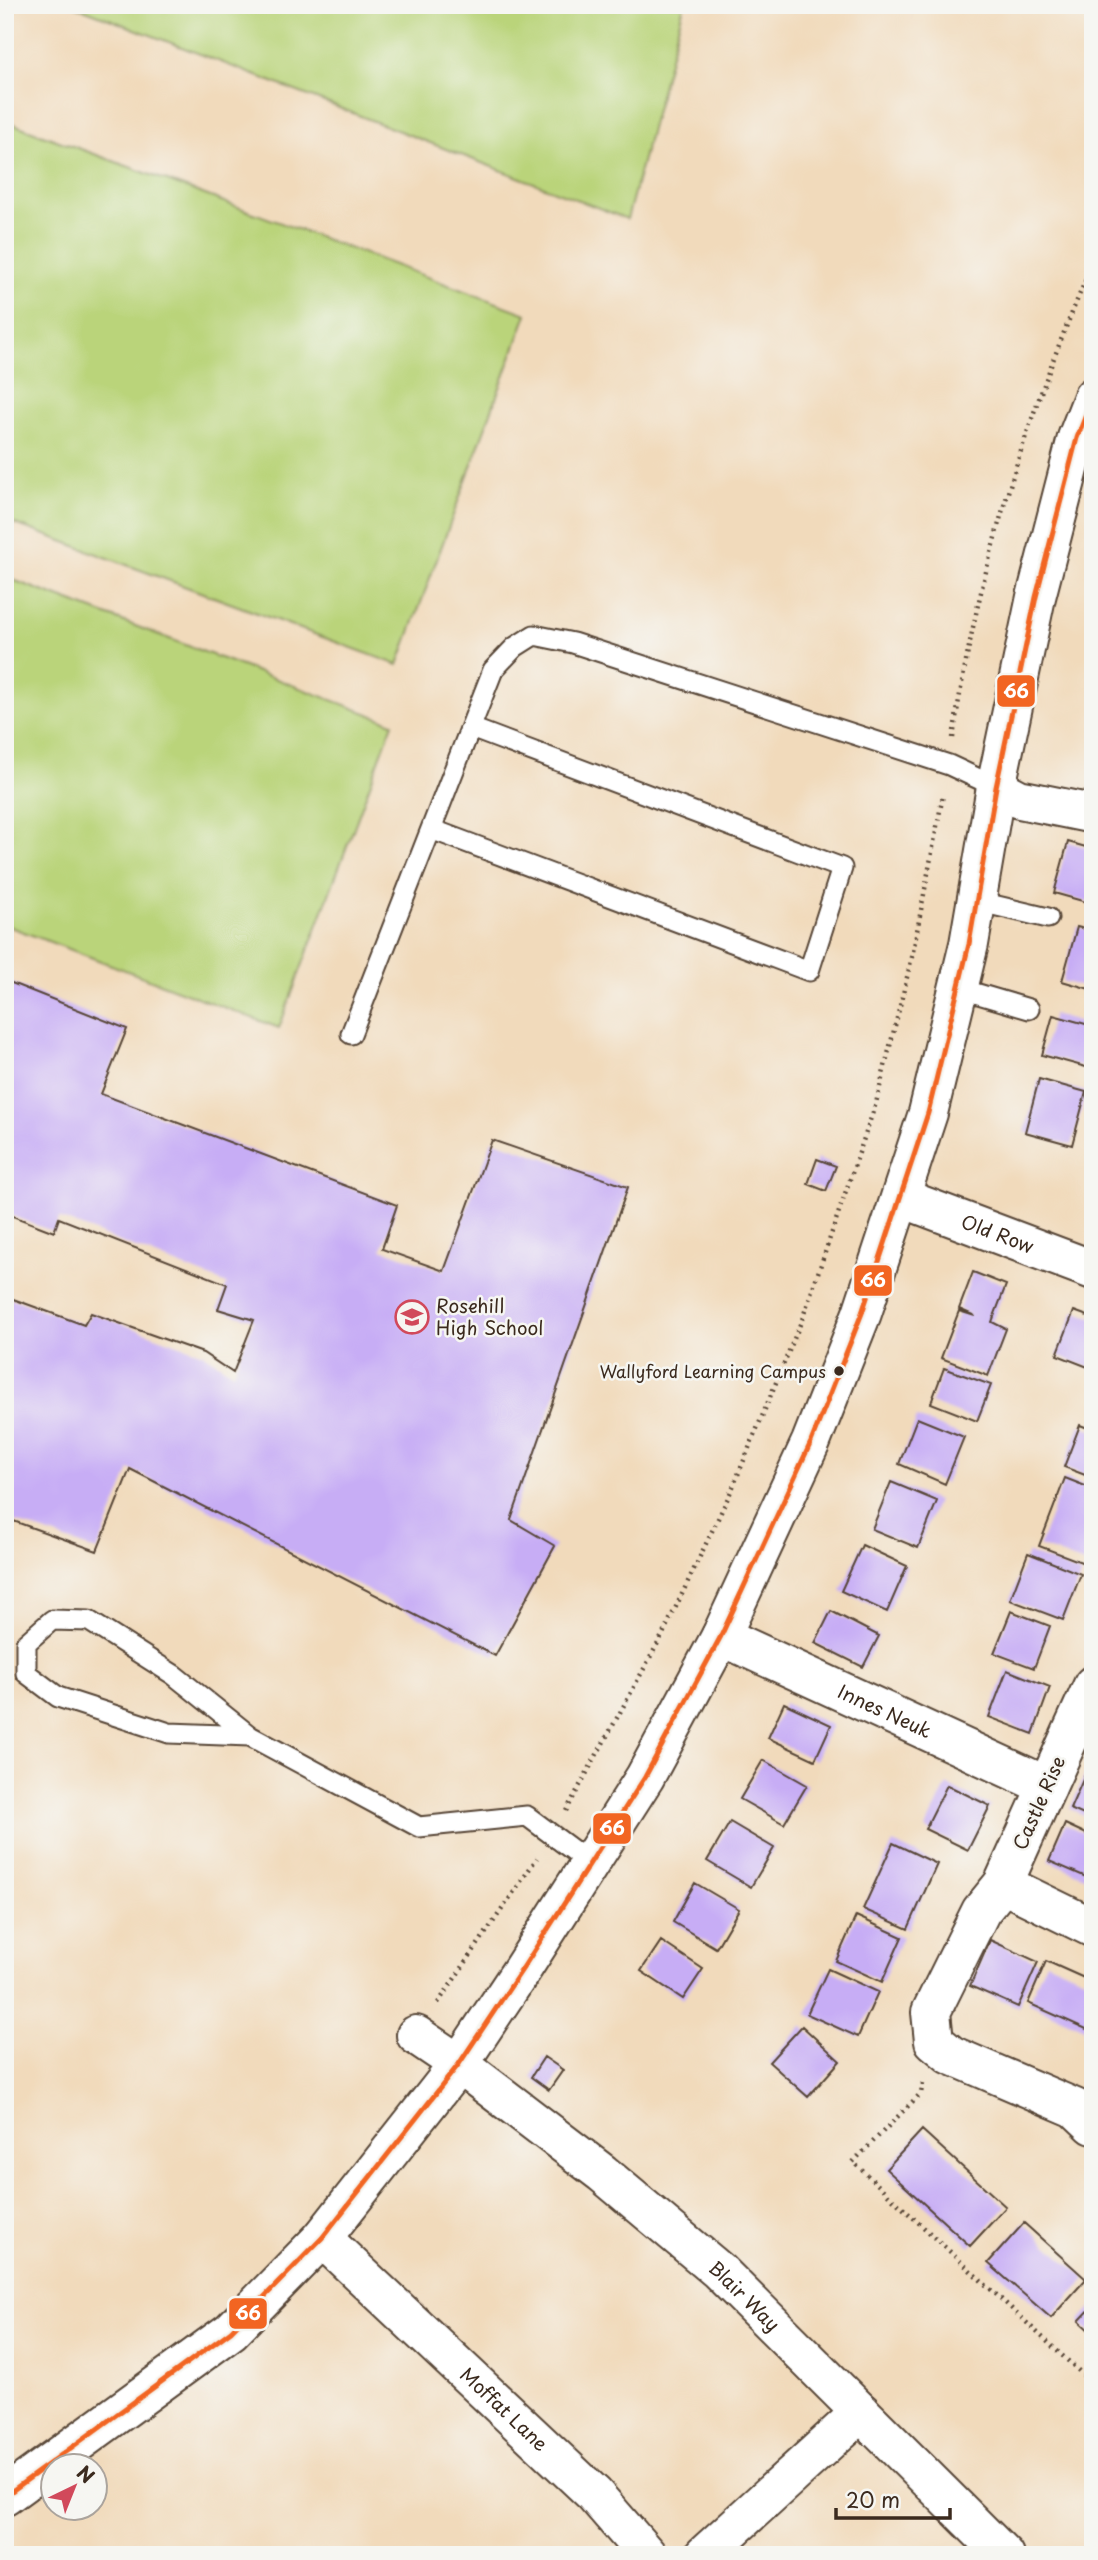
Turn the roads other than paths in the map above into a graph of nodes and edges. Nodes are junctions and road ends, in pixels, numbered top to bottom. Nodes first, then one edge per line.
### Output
1 (1093, 397) edge
2 (471, 728) junction
3 (996, 787) junction
4 (1093, 814) edge
5 (431, 829) junction
6 (976, 901) junction
7 (1048, 918) dead end
8 (958, 988) junction
9 (1029, 1009) dead end
10 (351, 1034) dead end
11 (902, 1198) junction
12 (1093, 1270) edge
13 (721, 1636) junction
14 (1093, 1685) edge
15 (250, 1735) junction
16 (1047, 1786) junction
17 (590, 1863) junction
18 (1003, 1884) junction
19 (1093, 1928) edge
20 (416, 2035) road end
21 (459, 2064) junction
22 (1093, 2125) edge
23 (322, 2238) junction
24 (861, 2412) junction
25 (5, 2496) edge
26 (647, 2555) edge
27 (704, 2555) edge
28 (1004, 2555) edge

1 - 3 street
2 - 3 lane
2 - 5 lane
2 - 5 lane
3 - 4 street
3 - 6 street
5 - 10 lane
6 - 7 lane
6 - 8 street
8 - 9 lane
8 - 11 street
11 - 12 street, Old Row
11 - 13 street
13 - 16 street, Innes Neuk
13 - 17 street
14 - 16 street, Castle Rise
15 - 15 lane
15 - 17 lane
16 - 18 street, Castle Rise
17 - 21 street
18 - 19 street
18 - 22 street, Castle Rise
20 - 21 street, Blair Way
21 - 23 street
21 - 24 street, Blair Way
23 - 25 street
23 - 26 street, Moffat Lane
24 - 27 street
24 - 28 street, Blair Way

